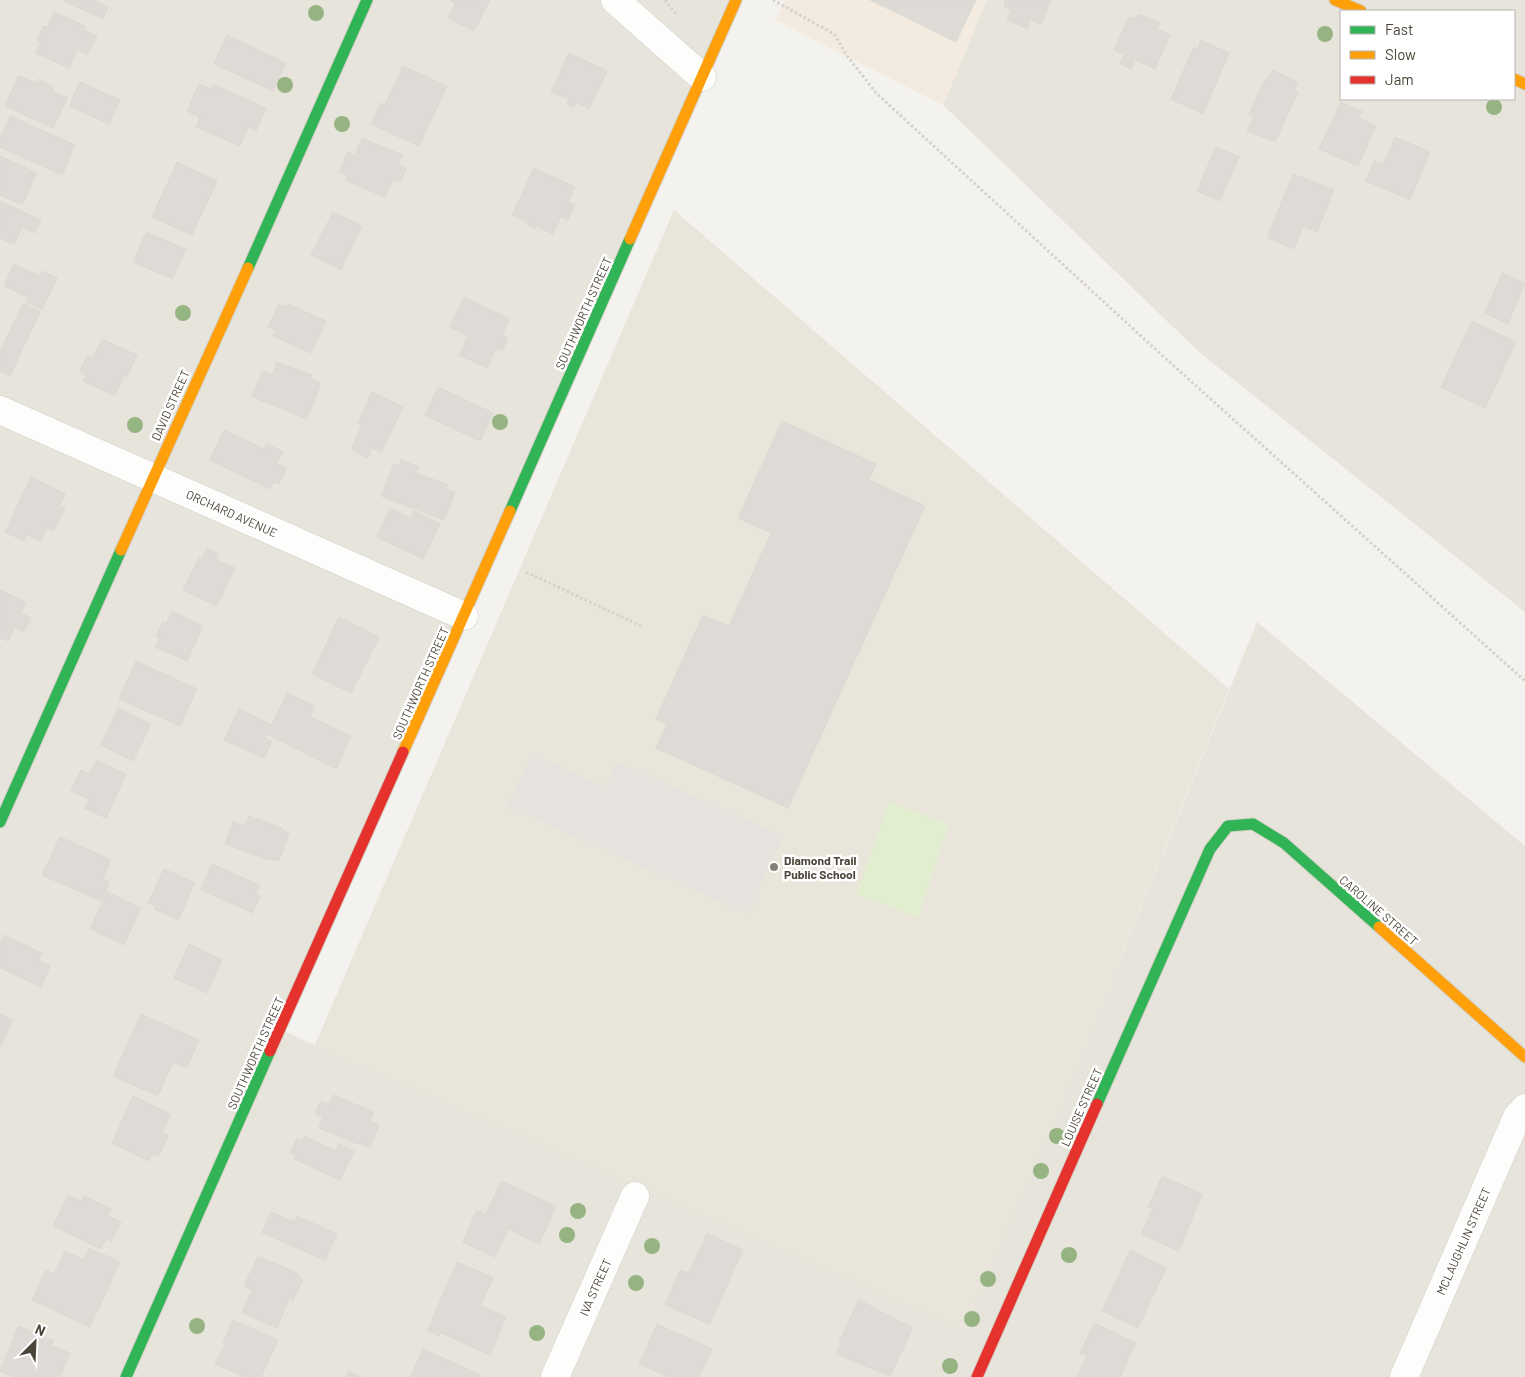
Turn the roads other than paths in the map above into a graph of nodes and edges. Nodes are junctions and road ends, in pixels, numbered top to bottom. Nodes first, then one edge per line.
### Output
1 (367, 0) edge
2 (615, 0) edge
3 (736, 0) edge
4 (1335, 0) edge
5 (1359, 10) edge
6 (702, 77) junction
7 (0, 410) edge
8 (153, 478) junction
9 (464, 616) junction
10 (0, 822) edge
11 (1210, 849) joint
12 (1525, 1057) edge
13 (1525, 1108) edge
14 (635, 1196) dead end
15 (126, 1377) edge
16 (555, 1377) edge
17 (977, 1377) edge
18 (1404, 1377) edge

1 - 8 street, DAVID STREET
2 - 6 street
3 - 6 street, SOUTHWORTH STREET
4 - 5 street
6 - 9 street, SOUTHWORTH STREET
7 - 8 street, ORCHARD AVENUE
8 - 9 street, ORCHARD AVENUE
8 - 10 street, DAVID STREET
9 - 15 street, SOUTHWORTH STREET
11 - 12 street, CAROLINE STREET
11 - 17 street, LOUISE STREET
13 - 18 street, MCLAUGHLIN STREET
14 - 16 street, IVA STREET

